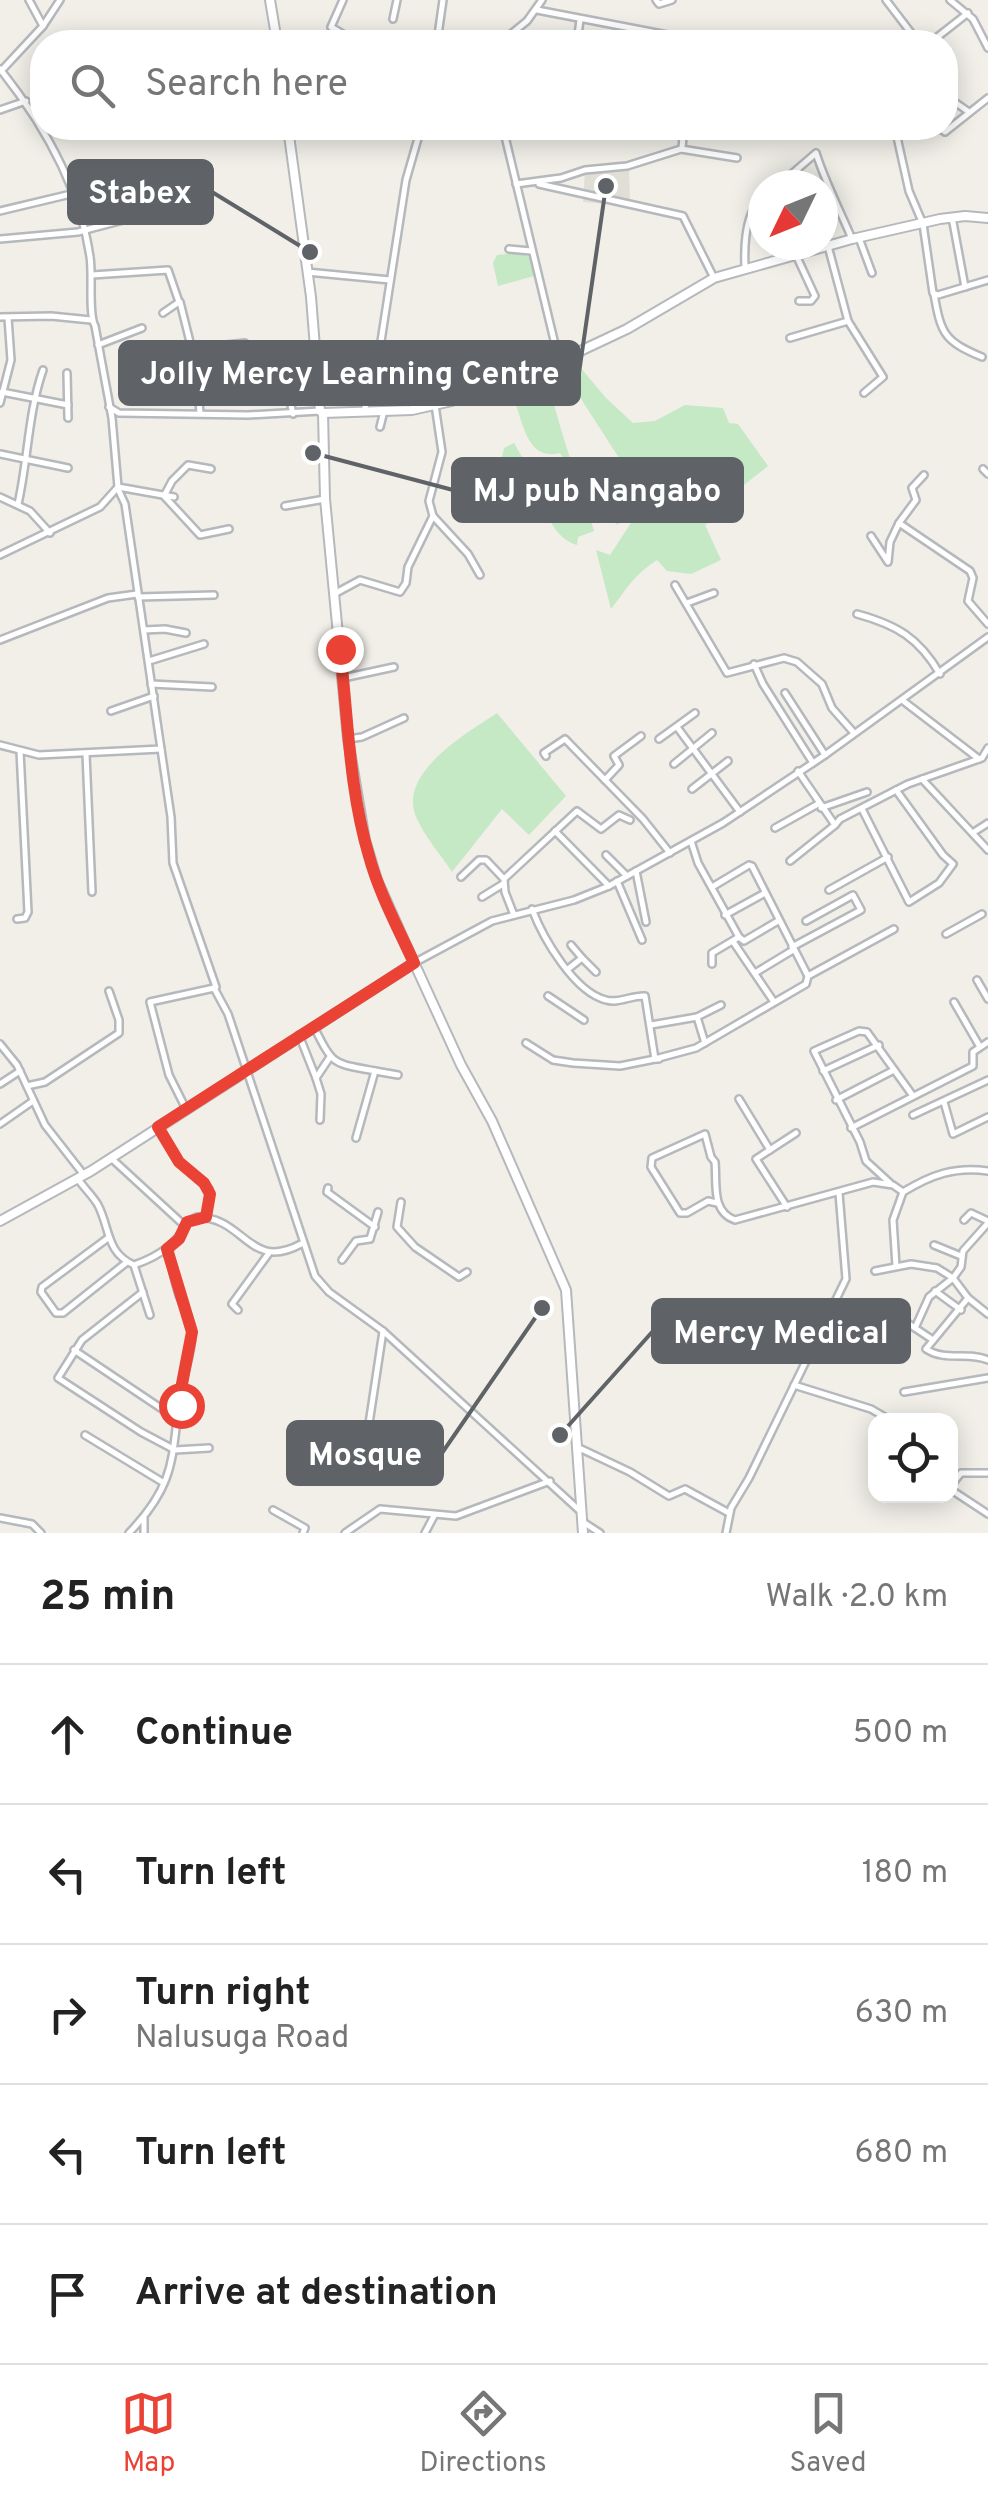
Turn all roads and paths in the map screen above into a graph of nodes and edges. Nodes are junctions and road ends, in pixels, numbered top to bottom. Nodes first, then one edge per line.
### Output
1 (28, 0) edge
2 (60, 0) edge
3 (270, 0) edge
4 (342, 0) edge
5 (398, 0) edge
6 (444, 0) edge
7 (542, 0) edge
8 (656, 0) edge
9 (672, 0) edge
10 (886, 0) edge
11 (950, 0) edge
12 (537, 10) junction
13 (968, 13) junction
14 (393, 18) dead end
15 (580, 20) junction
16 (44, 26) junction
17 (40, 30) edge
18 (275, 30) edge
19 (336, 30) edge
20 (439, 30) edge
21 (514, 30) edge
22 (579, 30) edge
23 (636, 30) edge
24 (909, 30) edge
25 (946, 30) edge
26 (30, 40) edge
27 (988, 48) edge
28 (1, 70) edge
29 (988, 98) edge
30 (26, 102) junction
31 (958, 104) edge
32 (30, 107) edge
33 (0, 110) edge
34 (969, 112) junction
35 (958, 121) edge
36 (52, 140) edge
37 (290, 140) edge
38 (418, 140) edge
39 (506, 140) edge
40 (683, 140) edge
41 (898, 140) edge
42 (681, 149) junction
43 (737, 158) dead end
44 (796, 170) edge
45 (820, 170) edge
46 (532, 183) junction
47 (515, 184) junction
48 (121, 191) dead end
49 (72, 194) junction
50 (75, 204) junction
51 (838, 204) edge
52 (0, 211) edge
53 (952, 218) junction
54 (988, 218) edge
55 (127, 219) dead end
56 (922, 224) junction
57 (748, 227) edge
58 (84, 230) junction
59 (0, 238) edge
60 (855, 239) junction
61 (838, 243) edge
62 (509, 248) dead end
63 (531, 250) junction
64 (776, 260) edge
65 (798, 260) edge
66 (832, 260) edge
67 (745, 268) junction
68 (306, 272) junction
69 (872, 273) dead end
70 (92, 275) junction
71 (714, 278) junction
72 (390, 280) junction
73 (988, 280) edge
74 (965, 287) junction
75 (934, 294) junction
76 (799, 301) dead end
77 (181, 302) junction
78 (162, 314) dead end
79 (4, 317) edge
80 (91, 320) junction
81 (848, 321) junction
82 (142, 328) dead end
83 (790, 338) dead end
84 (97, 346) junction
85 (982, 358) dead end
86 (194, 359) junction
87 (559, 361) junction
88 (43, 370) dead end
89 (68, 373) dead end
90 (1, 392) edge
91 (864, 393) dead end
92 (34, 398) junction
93 (0, 403) edge
94 (68, 405) junction
95 (434, 405) junction
96 (109, 406) junction
97 (364, 411) junction
98 (384, 411) junction
99 (119, 412) junction
100 (321, 412) junction
101 (200, 413) junction
102 (293, 414) junction
103 (68, 418) dead end
104 (112, 418) junction
105 (380, 426) dead end
106 (0, 454) edge
107 (24, 459) junction
108 (68, 468) dead end
109 (211, 469) dead end
110 (924, 475) dead end
111 (118, 488) junction
112 (164, 496) junction
113 (174, 497) dead end
114 (0, 498) edge
115 (325, 499) junction
116 (18, 504) junction
117 (285, 506) dead end
118 (433, 516) junction
119 (899, 523) junction
120 (229, 529) dead end
121 (50, 532) junction
122 (871, 536) dead end
123 (0, 555) edge
124 (480, 574) dead end
125 (674, 585) dead end
126 (336, 593) junction
127 (714, 593) dead end
128 (214, 595) dead end
129 (138, 596) junction
130 (687, 603) junction
131 (857, 614) dead end
132 (988, 624) edge
133 (144, 630) junction
134 (186, 633) dead end
135 (988, 638) edge
136 (0, 640) edge
137 (204, 644) dead end
138 (149, 661) junction
139 (754, 664) junction
140 (394, 667) dead end
141 (940, 674) junction
142 (344, 678) junction
143 (151, 684) junction
144 (212, 687) dead end
145 (785, 692) dead end
146 (154, 696) junction
147 (902, 700) junction
148 (111, 711) dead end
149 (696, 713) dead end
150 (404, 718) dead end
151 (677, 726) junction
152 (712, 733) dead end
153 (854, 733) junction
154 (640, 736) dead end
155 (348, 739) junction
156 (660, 739) dead end
157 (0, 744) edge
158 (988, 748) edge
159 (161, 749) junction
160 (692, 749) junction
161 (20, 750) junction
162 (544, 752) dead end
163 (86, 754) junction
164 (826, 755) junction
165 (979, 759) junction
166 (728, 761) dead end
167 (813, 763) junction
168 (674, 764) dead end
169 (798, 771) junction
170 (711, 774) junction
171 (922, 779) junction
172 (604, 780) junction
173 (692, 789) dead end
174 (896, 790) junction
175 (867, 792) dead end
176 (820, 806) junction
177 (862, 808) junction
178 (740, 812) junction
179 (630, 820) dead end
180 (988, 823) edge
181 (834, 825) junction
182 (775, 828) dead end
183 (556, 831) junction
184 (974, 832) junction
185 (691, 841) junction
186 (988, 850) edge
187 (670, 853) junction
188 (606, 855) dead end
189 (888, 858) junction
190 (790, 860) dead end
191 (636, 872) junction
192 (627, 876) junction
193 (460, 877) dead end
194 (504, 882) junction
195 (617, 882) junction
196 (609, 886) junction
197 (712, 887) junction
198 (829, 890) dead end
199 (92, 892) dead end
200 (765, 893) junction
201 (482, 897) dead end
202 (532, 909) junction
203 (982, 914) dead end
204 (514, 915) junction
205 (726, 916) junction
206 (17, 919) dead end
207 (778, 920) junction
208 (806, 921) dead end
209 (646, 922) dead end
210 (894, 929) dead end
211 (946, 934) dead end
212 (642, 940) dead end
213 (736, 940) junction
214 (571, 945) dead end
215 (793, 948) junction
216 (582, 958) junction
217 (414, 963) junction
218 (712, 964) dead end
219 (568, 969) junction
220 (596, 972) dead end
221 (756, 972) junction
222 (808, 976) junction
223 (978, 980) dead end
224 (217, 989) junction
225 (109, 991) dead end
226 (548, 996) dead end
227 (988, 998) edge
228 (774, 1002) junction
229 (954, 1002) dead end
230 (721, 1005) dead end
231 (697, 1017) junction
232 (584, 1020) dead end
233 (313, 1025) junction
234 (651, 1025) junction
235 (299, 1035) junction
236 (988, 1042) edge
237 (706, 1043) junction
238 (0, 1044) edge
239 (526, 1044) dead end
240 (878, 1045) junction
241 (980, 1047) junction
242 (330, 1057) junction
243 (658, 1059) junction
244 (246, 1069) junction
245 (20, 1070) junction
246 (894, 1070) junction
247 (374, 1071) junction
248 (822, 1071) junction
249 (398, 1075) dead end
250 (316, 1078) junction
251 (988, 1080) edge
252 (0, 1084) edge
253 (27, 1086) junction
254 (913, 1096) junction
255 (739, 1099) dead end
256 (836, 1100) junction
257 (33, 1101) junction
258 (944, 1102) junction
259 (186, 1109) junction
260 (913, 1116) dead end
261 (988, 1117) edge
262 (320, 1120) dead end
263 (0, 1124) edge
264 (158, 1127) junction
265 (851, 1128) junction
266 (796, 1133) dead end
267 (356, 1138) dead end
268 (770, 1150) junction
269 (111, 1158) junction
270 (988, 1171) edge
271 (81, 1176) junction
272 (893, 1185) junction
273 (328, 1188) dead end
274 (903, 1192) junction
275 (839, 1193) junction
276 (401, 1202) dead end
277 (717, 1203) junction
278 (787, 1206) junction
279 (378, 1212) dead end
280 (206, 1217) junction
281 (964, 1220) dead end
282 (0, 1221) edge
283 (988, 1222) edge
284 (185, 1226) junction
285 (375, 1228) junction
286 (108, 1238) junction
287 (302, 1244) junction
288 (934, 1245) dead end
289 (167, 1249) junction
290 (269, 1253) junction
291 (962, 1256) junction
292 (342, 1260) dead end
293 (130, 1263) junction
294 (896, 1266) junction
295 (875, 1271) dead end
296 (467, 1272) dead end
297 (953, 1278) junction
298 (935, 1291) junction
299 (142, 1292) junction
300 (968, 1298) junction
301 (238, 1310) dead end
302 (960, 1310) junction
303 (988, 1314) edge
304 (150, 1315) dead end
305 (906, 1322) dead end
306 (915, 1328) junction
307 (383, 1331) junction
308 (933, 1340) junction
309 (74, 1350) junction
310 (988, 1360) edge
311 (988, 1378) edge
312 (794, 1385) junction
313 (904, 1392) dead end
314 (178, 1413) junction
315 (877, 1413) edge
316 (85, 1435) dead end
317 (575, 1446) junction
318 (208, 1448) dead end
319 (174, 1450) junction
320 (362, 1470) dead end
321 (988, 1473) edge
322 (958, 1477) edge
323 (550, 1481) junction
324 (164, 1483) junction
325 (958, 1493) edge
326 (273, 1510) dead end
327 (729, 1512) junction
328 (988, 1514) edge
329 (434, 1516) junction
330 (0, 1518) edge
331 (144, 1518) junction
332 (582, 1518) junction
333 (42, 1533) edge
334 (129, 1533) edge
335 (144, 1533) edge
336 (303, 1533) edge
337 (345, 1533) edge
338 (425, 1533) edge
339 (583, 1533) edge
340 (600, 1533) edge
341 (726, 1533) edge

1 - 16 street
2 - 16 street
3 - 18 street
4 - 19 street
5 - 14 street
6 - 20 street
7 - 12 street
8 - 9 street
10 - 24 street
11 - 13 street
12 - 15 street
12 - 21 street
13 - 25 street
13 - 27 street
15 - 22 street
15 - 23 street
16 - 17 street
26 - 28 street
28 - 30 street
29 - 34 street
30 - 32 street
30 - 33 street
31 - 34 street
34 - 35 street
36 - 49 street
37 - 68 street
38 - 72 street
39 - 47 street
40 - 42 street
41 - 56 street
42 - 43 street
42 - 46 street
44 - 45 street
46 - 47 street
46 - 71 street
47 - 63 street
48 - 50 street
49 - 50 street
49 - 52 street
50 - 58 street
51 - 60 street
53 - 54 street
53 - 56 street
53 - 74 street
55 - 58 street
56 - 60 street
56 - 75 street
57 - 67 street
58 - 59 street
58 - 70 street
60 - 61 street
60 - 69 street
62 - 63 street
63 - 87 street
64 - 67 street
65 - 76 street
66 - 81 street
67 - 71 street
68 - 72 street
68 - 100 street
70 - 77 street
70 - 80 street
71 - 87 street
72 - 97 street
73 - 74 street
74 - 75 street
75 - 85 street
77 - 78 street
77 - 86 street
79 - 80 street
79 - 90 street
80 - 84 street
81 - 83 street
81 - 91 street
82 - 84 street
84 - 96 street
86 - 101 street
86 - 102 street
87 - 95 street
88 - 92 street
89 - 94 street
90 - 92 street
90 - 93 street
92 - 94 street
92 - 107 street
94 - 103 street
95 - 98 street
95 - 118 street
96 - 99 street
96 - 104 street
97 - 98 street
97 - 100 street
98 - 105 street
99 - 101 street
99 - 104 street
100 - 102 street
100 - 115 street
101 - 102 street
104 - 111 street
106 - 107 street
107 - 108 street
107 - 116 street
109 - 112 street
110 - 119 street
111 - 112 street
111 - 121 street
111 - 129 street
112 - 113 street
112 - 120 street
114 - 116 street
115 - 117 street
115 - 126 street
116 - 121 street
118 - 124 street
118 - 126 street
119 - 122 street
119 - 132 street
121 - 123 street
125 - 130 street
126 - 142 street
127 - 130 street
128 - 129 street
129 - 133 street
129 - 136 street
130 - 139 street
131 - 141 street
133 - 134 street
133 - 138 street
135 - 141 street
137 - 138 street
138 - 143 street
139 - 153 street
139 - 167 street
140 - 142 street
141 - 147 street
142 - 155 street
143 - 144 street
143 - 146 street
145 - 164 street
146 - 148 street
146 - 159 street
147 - 153 street
147 - 165 street
149 - 151 street
150 - 155 street
151 - 156 street
151 - 160 street
152 - 160 street
153 - 164 street
154 - 172 street
155 - 217 street
157 - 161 street
158 - 165 street
159 - 163 street
159 - 224 street
160 - 168 street
160 - 170 street
161 - 163 street
161 - 206 street
162 - 172 street
163 - 199 street
164 - 167 street
165 - 171 street
166 - 170 street
167 - 169 street
169 - 176 street
169 - 178 street
170 - 173 street
170 - 178 street
171 - 174 street
171 - 184 street
172 - 187 street
174 - 177 street
174 - 189 street
175 - 176 street
176 - 181 street
176 - 182 street
177 - 181 street
177 - 189 street
178 - 185 street
179 - 183 street
180 - 184 street
181 - 190 street
183 - 194 street
183 - 196 street
184 - 186 street
185 - 187 street
185 - 197 street
187 - 191 street
188 - 192 street
189 - 198 street
191 - 192 street
191 - 209 street
192 - 195 street
193 - 194 street
194 - 201 street
194 - 204 street
195 - 196 street
195 - 212 street
196 - 202 street
197 - 200 street
197 - 205 street
200 - 205 street
200 - 207 street
202 - 204 street
202 - 219 street
203 - 211 street
204 - 217 street
205 - 213 street
207 - 213 street
207 - 215 street
208 - 215 street
210 - 222 street
213 - 218 street
213 - 221 street
214 - 216 street
215 - 221 street
215 - 222 street
216 - 219 street
216 - 220 street
217 - 233 street
217 - 317 street
219 - 234 street
221 - 228 street
222 - 228 street
223 - 227 street
224 - 244 street
224 - 259 street
225 - 253 street
226 - 232 street
228 - 237 street
229 - 241 street
230 - 231 street
231 - 234 street
231 - 237 street
233 - 235 street
233 - 242 street
234 - 243 street
235 - 244 street
235 - 250 street
236 - 241 street
237 - 243 street
238 - 245 street
239 - 243 street
240 - 246 street
240 - 248 street
240 - 248 street
241 - 254 street
242 - 247 street
242 - 250 street
244 - 259 street
244 - 287 street
245 - 252 street
245 - 253 street
246 - 254 street
246 - 256 street
247 - 249 street
247 - 267 street
248 - 256 street
250 - 262 street
251 - 258 street
253 - 257 street
254 - 265 street
255 - 268 street
256 - 265 street
257 - 263 street
257 - 271 street
258 - 260 street
258 - 261 street
259 - 264 street
264 - 269 street
264 - 280 street
265 - 272 street
266 - 268 street
268 - 278 street
269 - 271 street
269 - 284 street
270 - 274 street
271 - 282 street
271 - 286 street
272 - 274 street
272 - 275 street
273 - 285 street
274 - 294 street
275 - 278 street
275 - 312 street
276 - 296 street
277 - 277 street
277 - 278 street
279 - 285 street
280 - 284 street
280 - 290 street
281 - 283 street
283 - 291 street
284 - 289 street
285 - 292 street
286 - 293 street
286 - 293 street
287 - 290 street
287 - 307 street
288 - 291 street
289 - 293 street
289 - 314 street
290 - 301 street
291 - 297 street
293 - 299 street
294 - 295 street
294 - 297 street
297 - 298 street
297 - 300 street
298 - 302 street
298 - 306 street
299 - 304 street
299 - 309 street
300 - 302 street
300 - 303 street
302 - 308 street
305 - 306 street
306 - 308 street
307 - 320 street
307 - 323 street
308 - 310 street
309 - 314 street
309 - 319 street
311 - 313 street
312 - 315 street
312 - 327 street
314 - 319 street
316 - 324 street
317 - 327 street
317 - 332 street
318 - 319 street
319 - 324 street
321 - 322 street
323 - 329 street
323 - 332 street
324 - 331 street
325 - 328 street
326 - 336 street
327 - 341 street
329 - 337 street
329 - 338 street
330 - 333 street
331 - 334 street
331 - 335 street
332 - 339 street
332 - 340 street

